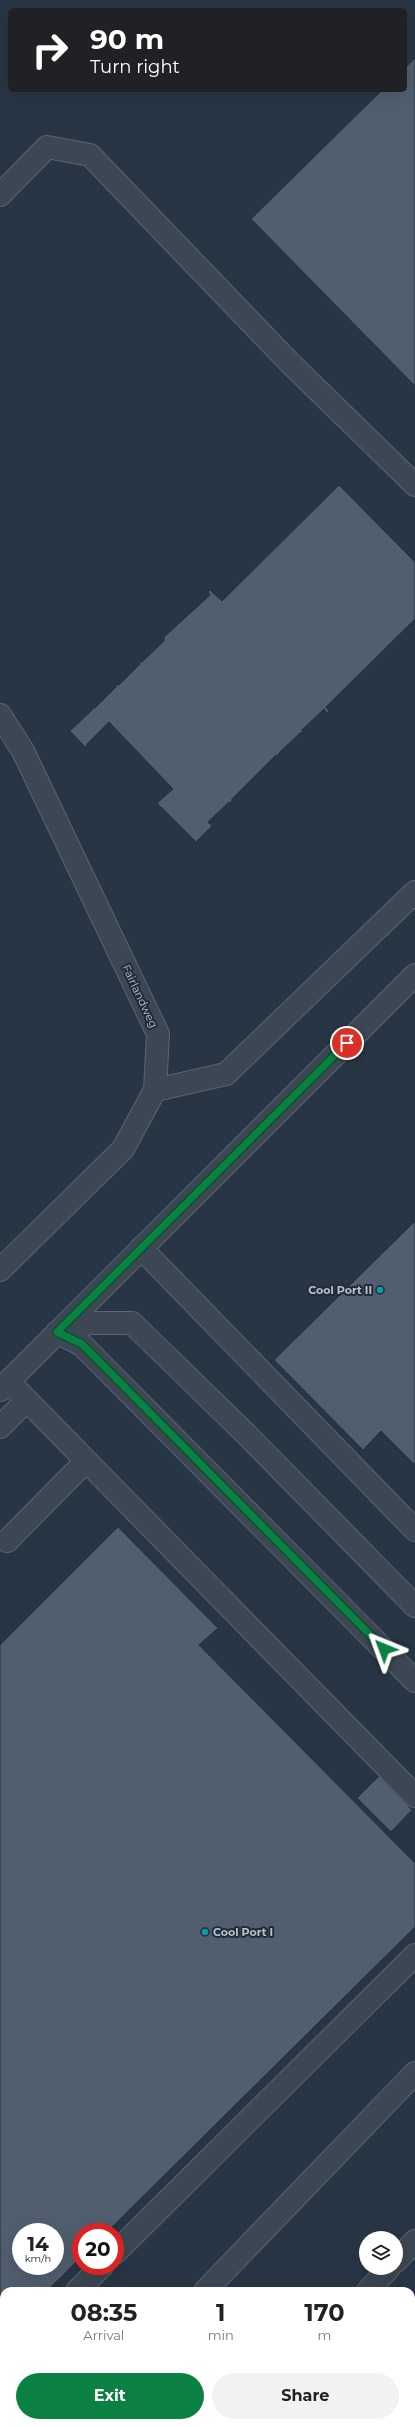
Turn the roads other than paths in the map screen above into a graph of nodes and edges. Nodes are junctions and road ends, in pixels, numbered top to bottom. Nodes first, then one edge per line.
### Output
1 (0, 195) edge
2 (415, 485) edge
3 (0, 715) edge
4 (415, 892) edge
5 (415, 975) edge
6 (155, 1090) junction
7 (141, 1248) junction
8 (0, 1270) edge
9 (57, 1332) junction
10 (4, 1386) edge
11 (27, 1400) junction
12 (0, 1427) edge
13 (86, 1461) junction
14 (415, 1530) edge
15 (7, 1541) dead end
16 (415, 1606) edge
17 (415, 1681) edge
18 (415, 1796) edge
19 (415, 1955) edge
20 (415, 2073) edge
21 (415, 2240) edge
22 (124, 2244) edge
23 (403, 2253) edge
24 (93, 2275) edge
25 (383, 2275) edge
26 (81, 2287) edge
27 (210, 2287) edge
28 (372, 2287) edge

1 - 2 lane
3 - 6 lane, Fairlandweg
4 - 6 lane
5 - 7 lane
6 - 8 lane, Fairlandweg
7 - 9 lane
7 - 14 lane
9 - 10 lane
9 - 16 lane
9 - 17 lane
10 - 11 lane
11 - 12 lane
11 - 13 lane
13 - 15 lane
13 - 18 lane
19 - 22 lane
20 - 27 lane
21 - 23 lane
24 - 26 lane
25 - 28 lane

